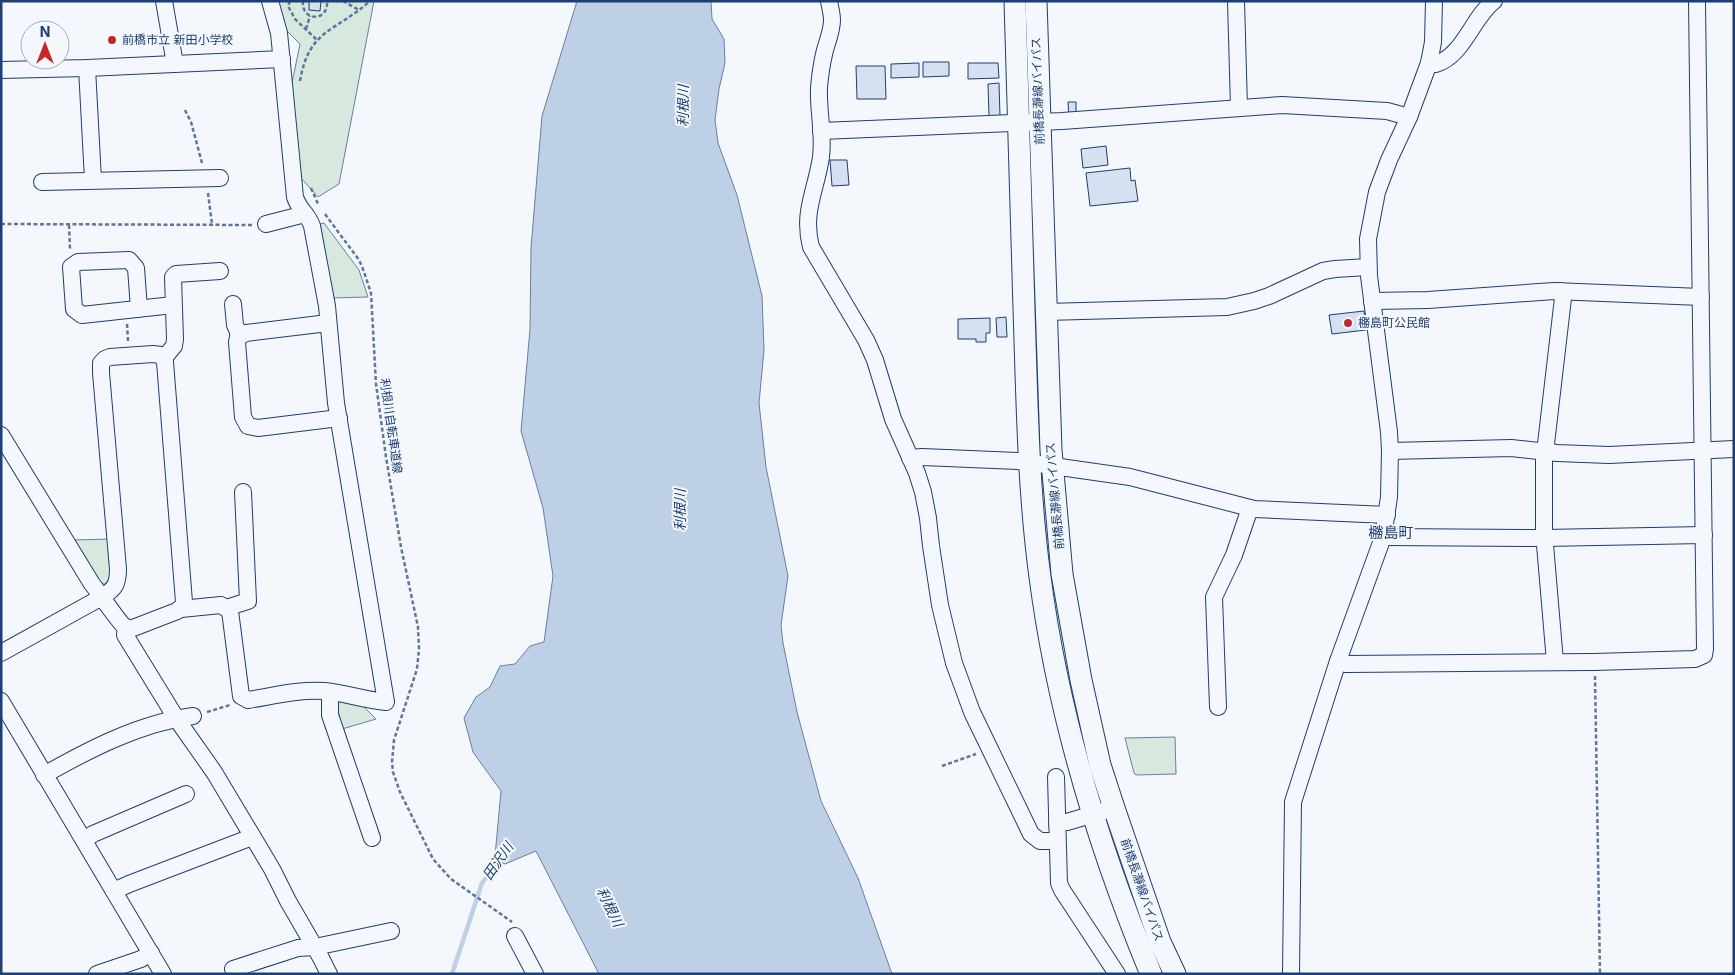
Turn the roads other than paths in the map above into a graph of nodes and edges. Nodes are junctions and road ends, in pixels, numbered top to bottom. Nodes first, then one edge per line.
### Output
1 (164, 1) edge
2 (270, 1) edge
3 (829, 1) edge
4 (1015, 1) edge
5 (1036, 1) edge
6 (1236, 1) edge
7 (1434, 1) edge
8 (1697, 1) edge
9 (1485, 5) edge
10 (282, 59) junction
11 (1429, 62) junction
12 (175, 64) junction
13 (87, 68) junction
14 (1, 70) edge
15 (1238, 108) junction
16 (1410, 117) junction
17 (1039, 122) junction
18 (1018, 123) junction
19 (821, 131) junction
20 (213, 178) road end
21 (93, 180) junction
22 (42, 182) dead end
23 (305, 214) junction
24 (266, 224) road end
25 (1368, 267) junction
26 (220, 271) dead end
27 (1561, 291) junction
28 (1701, 297) junction
29 (1372, 301) junction
30 (233, 304) dead end
31 (173, 305) junction
32 (133, 309) junction
33 (1046, 312) junction
34 (328, 323) junction
35 (240, 336) junction
36 (164, 358) junction
37 (339, 418) junction
38 (1, 435) edge
39 (1734, 449) edge
40 (1703, 450) junction
41 (1390, 451) junction
42 (1545, 451) junction
43 (910, 458) junction
44 (1029, 463) junction
45 (1052, 466) junction
46 (243, 492) dead end
47 (1250, 508) junction
48 (1387, 515) junction
49 (1704, 535) junction
50 (1383, 537) junction
51 (1544, 538) junction
52 (102, 597) junction
53 (226, 608) junction
54 (181, 609) junction
55 (126, 627) junction
56 (1, 653) edge
57 (1338, 661) junction
58 (1555, 662) junction
59 (330, 692) junction
60 (1, 701) edge
61 (1218, 707) dead end
62 (193, 716) road end
63 (176, 718) junction
64 (44, 775) junction
65 (1056, 777) dead end
66 (186, 794) dead end
67 (1114, 808) junction
68 (1092, 814) junction
69 (1057, 823) junction
70 (252, 837) junction
71 (372, 838) dead end
72 (84, 840) junction
73 (1057, 841) junction
74 (114, 892) junction
75 (391, 931) dead end
76 (515, 936) dead end
77 (315, 947) junction
78 (151, 953) junction
79 (233, 969) dead end
80 (97, 974) edge
81 (163, 974) edge
82 (329, 974) edge
83 (534, 974) edge
84 (1117, 974) edge
85 (1151, 974) edge
86 (1175, 974) edge
87 (1291, 974) edge

1 - 12 street
2 - 10 street
3 - 19 street
4 - 18 main road, 前橋長瀞線バイパス
5 - 17 main road, 前橋長瀞線バイパス
6 - 15 street
7 - 11 street
8 - 28 street
9 - 11 street
10 - 12 street
10 - 23 street
11 - 16 street
12 - 13 street
13 - 14 street
13 - 21 street
15 - 16 street
15 - 17 street
16 - 25 street
17 - 18 street
17 - 33 main road, 前橋長瀞線バイパス
18 - 19 street
18 - 44 main road, 前橋長瀞線バイパス
19 - 43 street
20 - 21 street
21 - 22 street
23 - 24 street
23 - 34 street
25 - 29 street
25 - 33 street
26 - 31 street
27 - 28 street
27 - 29 street
27 - 42 street
28 - 40 street
29 - 41 street
30 - 35 street
31 - 32 street
31 - 36 street
32 - 32 street
33 - 45 main road, 前橋長瀞線バイパス
34 - 35 street
34 - 37 street
35 - 37 street
36 - 52 street
36 - 54 street
37 - 59 street
38 - 52 street
39 - 40 street
40 - 42 street
40 - 49 street
41 - 42 street
41 - 48 street
42 - 51 street
43 - 44 street
43 - 73 street
44 - 45 street
44 - 68 main road, 前橋長瀞線バイパス
45 - 47 street
45 - 67 main road, 前橋長瀞線バイパス
46 - 53 street
47 - 48 street
47 - 61 street
48 - 50 street
49 - 51 street
49 - 58 street
50 - 51 street
50 - 57 street
51 - 58 street
52 - 55 street
52 - 56 street
53 - 54 street
53 - 59 street
54 - 55 street
55 - 63 street
57 - 58 street
57 - 87 street
59 - 71 street
60 - 64 street
62 - 63 street
63 - 64 street
63 - 70 street
64 - 72 street
65 - 69 street
66 - 72 street
67 - 68 street
67 - 86 main road, 前橋長瀞線バイパス
68 - 69 street
68 - 85 main road, 前橋長瀞線バイパス
69 - 73 street
70 - 74 street
70 - 77 street
72 - 74 street
73 - 84 street
74 - 78 street
75 - 77 street
76 - 83 street
77 - 79 street
77 - 82 street
78 - 80 street
78 - 81 street

